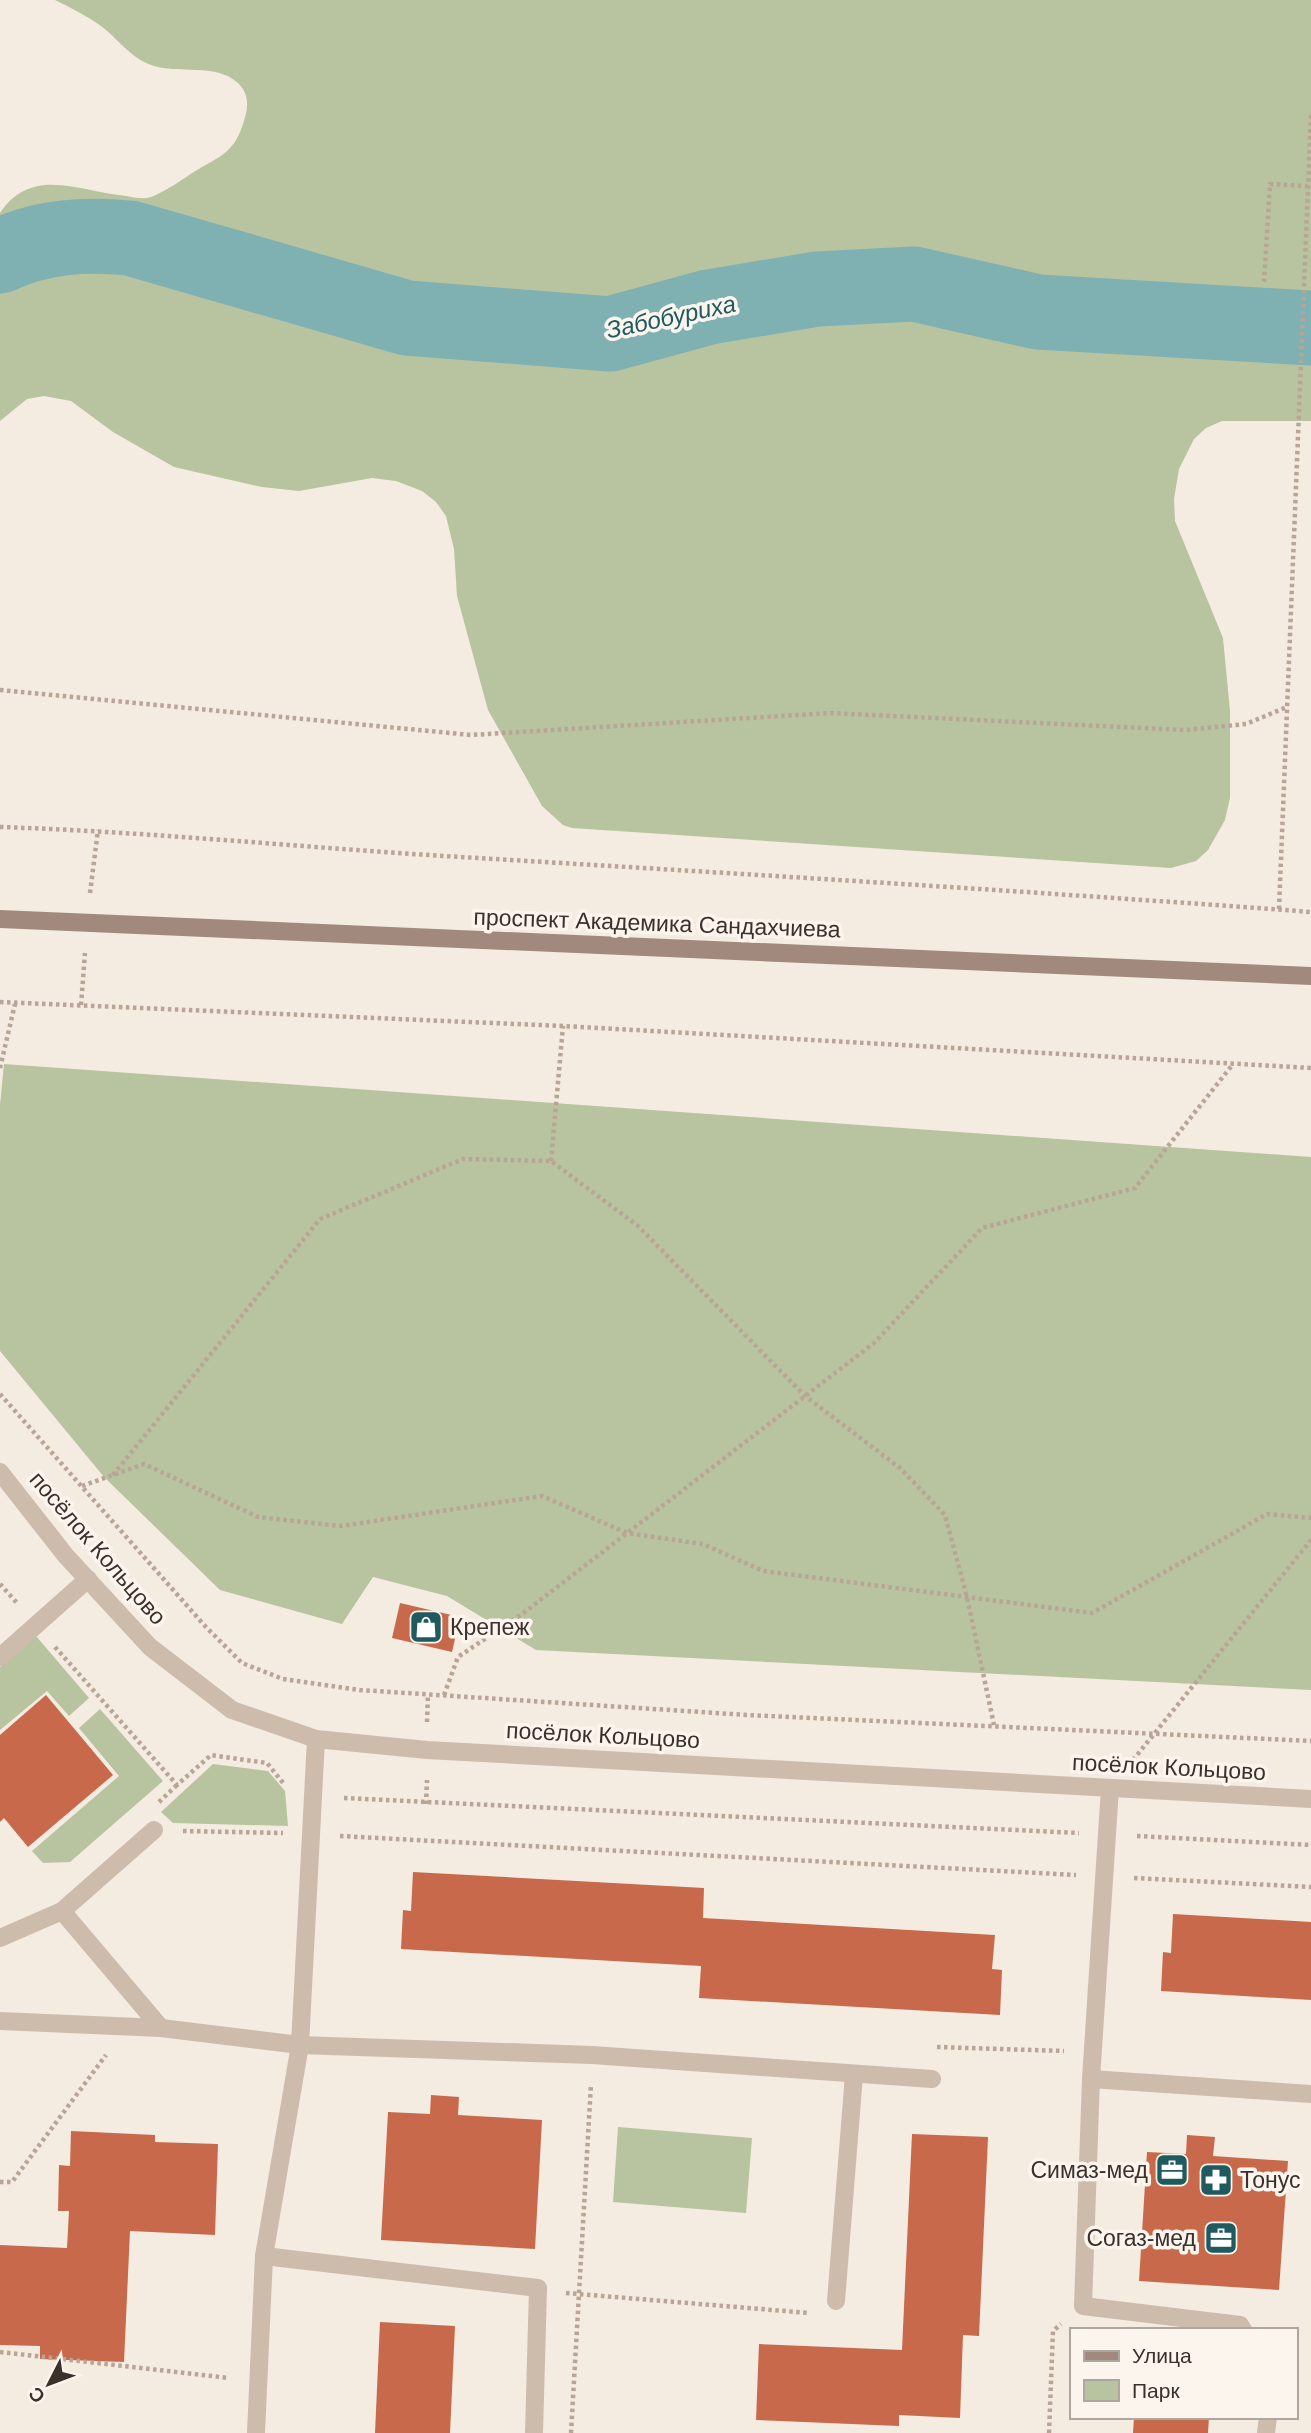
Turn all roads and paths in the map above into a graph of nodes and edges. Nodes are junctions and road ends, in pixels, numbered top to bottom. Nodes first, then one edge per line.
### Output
1 (1311, 114) edge
2 (1307, 186) junction
3 (1264, 282) dead end
4 (0, 690) edge
5 (1287, 707) junction
6 (0, 827) edge
7 (1279, 909) junction
8 (1311, 912) edge
9 (0, 919) edge
10 (1311, 976) edge
11 (0, 1002) edge
12 (15, 1004) junction
13 (563, 1026) junction
14 (1233, 1064) junction
15 (0, 1068) edge
16 (1311, 1068) edge
17 (551, 1161) junction
18 (0, 1394) edge
19 (805, 1396) junction
20 (0, 1472) edge
21 (113, 1475) junction
22 (82, 1487) junction
23 (1311, 1518) edge
24 (627, 1533) junction
25 (1311, 1540) edge
26 (88, 1579) junction
27 (0, 1584) edge
28 (967, 1597) junction
29 (36, 1625) junction
30 (0, 1657) edge
31 (444, 1695) junction
32 (994, 1725) junction
33 (1155, 1734) junction
34 (316, 1739) junction
35 (1311, 1741) edge
36 (177, 1785) junction
37 (1110, 1788) junction
38 (311, 1796) junction
39 (1311, 1799) edge
40 (151, 1808) dead end
41 (154, 1830) joint
42 (310, 1834) junction
43 (1107, 1835) junction
44 (1311, 1845) edge
45 (1105, 1876) junction
46 (1311, 1887) edge
47 (62, 1911) junction
48 (0, 1938) edge
49 (0, 2021) edge
50 (125, 2028) junction
51 (161, 2028) junction
52 (300, 2045) junction
53 (1069, 2051) dead end
54 (592, 2055) junction
55 (854, 2075) junction
56 (913, 2078) junction
57 (932, 2079) dead end
58 (1091, 2079) junction
59 (1311, 2094) edge
60 (0, 2182) edge
61 (264, 2256) junction
62 (538, 2288) junction
63 (579, 2295) junction
64 (836, 2301) joint
65 (1083, 2305) junction
66 (1241, 2328) edge
67 (0, 2352) edge
68 (258, 2381) junction
69 (256, 2433) edge
70 (534, 2433) edge
71 (571, 2433) edge
72 (1049, 2433) edge

1 - 2 path
2 - 3 path
2 - 5 path
4 - 5 path
5 - 7 path
6 - 7 path
7 - 8 path
9 - 10 main road, проспект Академика Сандахчиева
11 - 12 path
12 - 13 path
12 - 15 path
13 - 14 path
13 - 17 path
14 - 16 path
14 - 19 path
17 - 19 path
17 - 21 path
18 - 22 path
19 - 24 path
19 - 28 path
20 - 26 street, посёлок Кольцово
21 - 22 path
21 - 24 path
22 - 31 path
23 - 28 path
24 - 28 path
24 - 31 path
25 - 33 path
26 - 29 street
26 - 34 street, посёлок Кольцово
27 - 29 path
28 - 32 path
29 - 30 street
29 - 36 path
31 - 32 path
32 - 33 path
33 - 35 path
33 - 37 path
34 - 37 street, посёлок Кольцово
34 - 38 street
36 - 38 path
36 - 40 path
37 - 39 street, посёлок Кольцово
37 - 43 street
38 - 42 street
38 - 43 path
41 - 42 path
41 - 47 street
42 - 45 path
42 - 52 street
43 - 44 path
43 - 45 street
45 - 46 path
45 - 58 street
47 - 48 street
47 - 51 street
49 - 50 street
50 - 51 street
50 - 60 path
51 - 52 street
52 - 54 street
52 - 61 street
53 - 56 path
54 - 55 street
54 - 63 path
55 - 56 street
55 - 64 street
56 - 57 street
58 - 59 street
58 - 65 street
61 - 62 street
61 - 68 street
62 - 63 path
62 - 70 street
63 - 64 path
63 - 71 path
65 - 66 street
65 - 72 path
67 - 68 path
68 - 69 street

